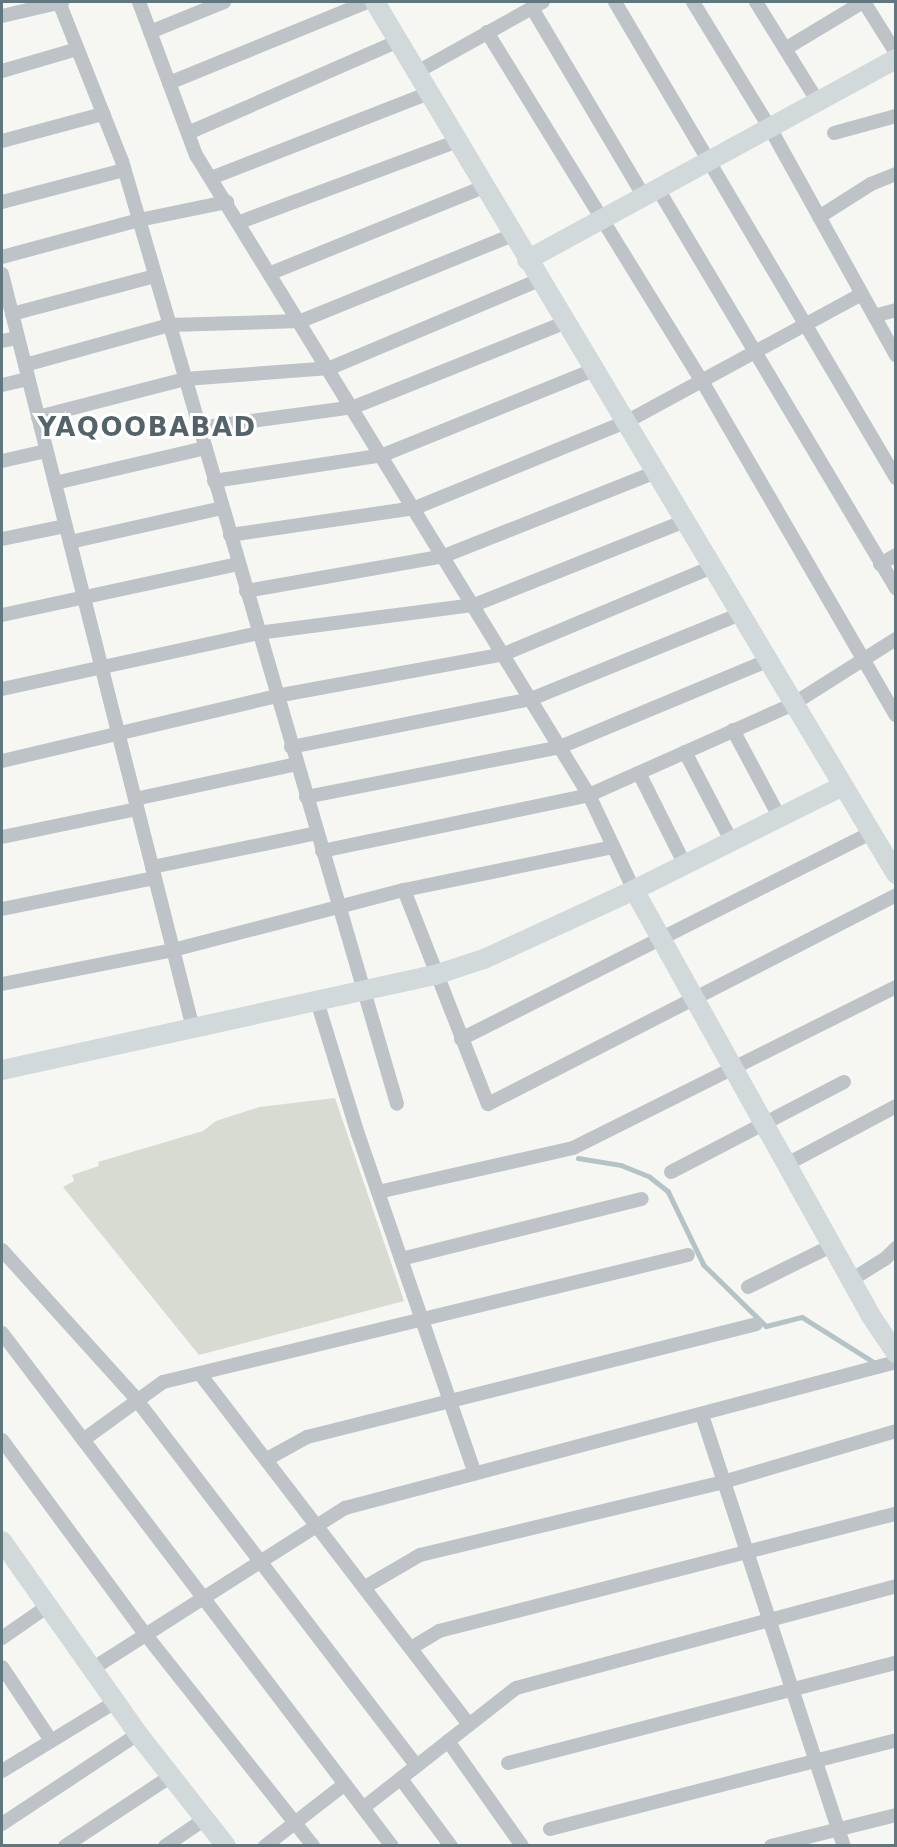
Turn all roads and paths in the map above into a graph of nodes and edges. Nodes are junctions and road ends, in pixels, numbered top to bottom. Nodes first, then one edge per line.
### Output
1 (60, 2) edge
2 (139, 2) edge
3 (224, 2) edge
4 (367, 2) edge
5 (375, 2) edge
6 (615, 2) edge
7 (693, 2) edge
8 (864, 2) edge
9 (761, 3) edge
10 (537, 5) edge
11 (2, 16) edge
12 (150, 32) junction
13 (487, 32) junction
14 (399, 41) junction
15 (77, 49) junction
16 (785, 49) junction
17 (896, 52) edge
18 (896, 59) edge
19 (2, 70) edge
20 (417, 72) junction
21 (169, 83) junction
22 (429, 93) junction
23 (818, 102) junction
24 (103, 114) junction
25 (896, 116) edge
26 (770, 128) junction
27 (188, 133) junction
28 (834, 133) dead end
29 (2, 141) edge
30 (458, 141) junction
31 (709, 161) junction
32 (124, 170) junction
33 (896, 174) edge
34 (211, 178) junction
35 (484, 187) junction
36 (651, 193) junction
37 (2, 202) edge
38 (227, 202) junction
39 (819, 217) junction
40 (602, 218) junction
41 (139, 220) junction
42 (240, 222) junction
43 (513, 235) junction
44 (2, 257) edge
45 (527, 260) junction
46 (272, 273) junction
47 (2, 274) edge
48 (155, 276) junction
49 (539, 280) junction
50 (862, 294) junction
51 (896, 310) edge
52 (12, 314) junction
53 (874, 316) junction
54 (301, 321) junction
55 (564, 323) junction
56 (806, 324) junction
57 (169, 325) junction
58 (18, 338) junction
59 (2, 341) edge
60 (753, 353) junction
61 (896, 355) edge
62 (330, 368) junction
63 (593, 370) junction
64 (26, 372) junction
65 (185, 379) junction
66 (702, 381) junction
67 (2, 385) edge
68 (354, 407) junction
69 (38, 417) junction
70 (626, 422) junction
71 (199, 428) junction
72 (205, 448) junction
73 (46, 451) junction
74 (383, 455) junction
75 (2, 460) edge
76 (656, 472) junction
77 (896, 478) edge
78 (214, 481) junction
79 (55, 483) junction
80 (222, 507) junction
81 (415, 508) junction
82 (685, 521) junction
83 (65, 525) junction
84 (230, 536) junction
85 (2, 539) edge
86 (70, 542) junction
87 (444, 555) junction
88 (896, 555) edge
89 (238, 564) junction
90 (880, 564) junction
91 (712, 567) junction
92 (896, 589) edge
93 (246, 591) junction
94 (84, 597) junction
95 (474, 605) junction
96 (740, 614) junction
97 (2, 615) edge
98 (258, 633) junction
99 (896, 639) edge
100 (504, 654) junction
101 (863, 660) junction
102 (767, 661) junction
103 (101, 667) junction
104 (2, 689) edge
105 (276, 696) junction
106 (531, 699) junction
107 (793, 704) junction
108 (896, 715) edge
109 (733, 730) junction
110 (118, 733) junction
111 (291, 747) junction
112 (560, 747) junction
113 (685, 752) junction
114 (2, 761) edge
115 (297, 764) junction
116 (639, 773) junction
117 (842, 787) junction
118 (589, 795) junction
119 (306, 797) junction
120 (136, 804) junction
121 (780, 818) junction
122 (316, 833) junction
123 (870, 833) junction
124 (2, 837) edge
125 (732, 842) junction
126 (614, 847) junction
127 (322, 851) junction
128 (685, 865) junction
129 (153, 872) junction
130 (896, 874) edge
131 (404, 890) junction
132 (634, 890) junction
133 (896, 895) edge
134 (338, 906) junction
135 (2, 909) edge
136 (663, 940) junction
137 (173, 950) junction
138 (435, 975) junction
139 (2, 984) edge
140 (896, 987) edge
141 (363, 991) junction
142 (696, 999) junction
143 (317, 1001) junction
144 (193, 1028) junction
145 (461, 1039) junction
146 (735, 1068) junction
147 (2, 1070) edge
148 (844, 1082) dead end
149 (397, 1104) dead end
150 (896, 1106) edge
151 (765, 1122) junction
152 (789, 1164) junction
153 (672, 1172) dead end
154 (378, 1192) junction
155 (642, 1199) dead end
156 (833, 1245) junction
157 (896, 1248) edge
158 (2, 1250) edge
159 (688, 1255) dead end
160 (401, 1259) junction
161 (851, 1280) junction
162 (748, 1287) dead end
163 (422, 1320) junction
164 (756, 1324) dead end
165 (2, 1333) edge
166 (896, 1353) edge
167 (896, 1362) edge
168 (200, 1374) junction
169 (138, 1402) junction
170 (450, 1402) junction
171 (702, 1415) junction
172 (896, 1431) edge
173 (2, 1440) edge
174 (83, 1440) junction
175 (267, 1459) junction
176 (475, 1473) junction
177 (723, 1482) junction
178 (896, 1514) edge
179 (318, 1524) junction
180 (2, 1541) edge
181 (745, 1555) junction
182 (262, 1560) junction
183 (896, 1586) edge
184 (365, 1587) junction
185 (203, 1598) junction
186 (48, 1606) junction
187 (768, 1622) junction
188 (146, 1635) junction
189 (2, 1638) edge
190 (411, 1648) junction
191 (896, 1663) edge
192 (2, 1667) edge
193 (92, 1669) junction
194 (791, 1688) junction
195 (115, 1702) junction
196 (469, 1725) junction
197 (138, 1734) junction
198 (50, 1739) junction
199 (896, 1740) edge
200 (448, 1741) junction
201 (816, 1762) junction
202 (508, 1763) dead end
203 (417, 1766) junction
204 (2, 1771) edge
205 (171, 1776) junction
206 (401, 1779) junction
207 (345, 1784) junction
208 (363, 1808) junction
209 (896, 1815) edge
210 (205, 1819) junction
211 (294, 1823) junction
212 (2, 1824) edge
213 (550, 1829) dead end
214 (839, 1830) junction
215 (65, 1845) edge
216 (165, 1845) edge
217 (226, 1845) edge
218 (265, 1845) edge
219 (313, 1845) edge
220 (392, 1845) edge
221 (451, 1845) edge
222 (522, 1845) edge
223 (771, 1845) edge
224 (844, 1845) edge

1 - 11 street
1 - 15 street
2 - 12 street
3 - 12 street
4 - 21 street
5 - 14 street
6 - 31 street
7 - 26 street
8 - 16 street
8 - 17 street
9 - 16 street
10 - 13 street
10 - 36 street
12 - 21 street
13 - 20 street
13 - 40 street
14 - 20 street
14 - 27 street
15 - 19 street
15 - 24 street
16 - 23 street
18 - 23 street
20 - 22 street
21 - 27 street
22 - 30 street
22 - 34 street
23 - 26 street
24 - 29 street
24 - 32 street
25 - 28 street
26 - 31 street
26 - 39 street
27 - 34 street
30 - 35 street
30 - 42 street
31 - 36 street
31 - 56 street
32 - 37 street
32 - 41 street
33 - 39 street
34 - 38 street
35 - 43 street
35 - 46 street
36 - 40 street
36 - 60 street
38 - 41 street
38 - 42 street
39 - 50 street
40 - 45 street
40 - 66 street
41 - 44 street
41 - 48 street
42 - 46 street
43 - 45 street
43 - 54 street
45 - 49 street
46 - 54 street
47 - 52 street
48 - 52 street
48 - 57 street
49 - 55 street
49 - 62 street
50 - 53 street
50 - 56 street
51 - 53 street
52 - 58 street
53 - 61 street
54 - 57 street
54 - 62 street
55 - 63 street
55 - 68 street
56 - 60 street
56 - 77 street
57 - 64 street
57 - 65 street
58 - 59 street
58 - 64 street
60 - 66 street
60 - 90 street
62 - 65 street
62 - 68 street
63 - 70 street
63 - 74 street
64 - 67 street
64 - 69 street
65 - 69 street
65 - 71 street
66 - 70 street
66 - 101 street
68 - 71 street
68 - 74 street
69 - 73 street
70 - 76 street
70 - 81 street
71 - 72 street
72 - 78 street
72 - 79 street
73 - 75 street
73 - 79 street
74 - 78 street
74 - 81 street
76 - 82 street
76 - 87 street
78 - 80 street
79 - 83 street
80 - 84 street
80 - 86 street
81 - 84 street
81 - 87 street
82 - 91 street
82 - 95 street
83 - 85 street
83 - 86 street
84 - 89 street
86 - 94 street
87 - 93 street
87 - 95 street
88 - 90 street
89 - 93 street
89 - 94 street
90 - 92 street
91 - 96 street
91 - 100 street
93 - 98 street
94 - 97 street
94 - 103 street
95 - 98 street
95 - 100 street
96 - 102 street
96 - 106 street
98 - 103 street
98 - 105 street
99 - 101 street
100 - 105 street
100 - 106 street
101 - 107 street
101 - 108 street
102 - 107 street
102 - 112 street
103 - 104 street
103 - 110 street
105 - 110 street
105 - 111 street
106 - 111 street
106 - 112 street
107 - 109 street
107 - 117 street
109 - 113 street
109 - 121 street
110 - 114 street
110 - 120 street
111 - 115 street
112 - 118 street
112 - 119 street
113 - 116 street
113 - 125 street
115 - 119 street
115 - 120 street
116 - 118 street
116 - 128 street
117 - 121 street
117 - 123 street
118 - 126 street
118 - 127 street
119 - 122 street
120 - 124 street
120 - 129 street
121 - 125 street
122 - 127 street
122 - 129 street
123 - 130 street
123 - 136 street
125 - 128 street
126 - 131 street
126 - 132 street
127 - 134 street
128 - 132 street
129 - 135 street
129 - 137 street
131 - 134 street
131 - 138 street
132 - 136 street
132 - 138 street
133 - 142 street
134 - 137 street
134 - 141 street
136 - 142 street
136 - 145 street
137 - 139 street
137 - 144 street
138 - 141 street
138 - 145 street
140 - 146 street
141 - 143 street
141 - 149 street
142 - 145 street
142 - 146 street
143 - 144 street
143 - 154 street
144 - 147 street
146 - 151 street
146 - 154 street
148 - 151 street
150 - 152 street
151 - 152 street
151 - 153 street
152 - 156 street
154 - 160 street
155 - 160 street
156 - 161 street
156 - 162 street
157 - 161 street
158 - 169 street
159 - 163 street
160 - 163 street
161 - 166 street
163 - 168 street
163 - 170 street
164 - 170 street
165 - 174 street
167 - 171 street
168 - 169 street
168 - 175 street
169 - 174 street
169 - 182 street
170 - 175 street
170 - 176 street
171 - 176 street
171 - 177 street
172 - 177 street
173 - 188 street
174 - 185 street
175 - 179 street
176 - 179 street
177 - 181 street
177 - 184 street
178 - 181 street
179 - 182 street
179 - 184 street
180 - 186 street
181 - 187 street
181 - 190 street
182 - 185 street
182 - 203 street
183 - 187 street
184 - 190 street
185 - 188 street
185 - 207 street
186 - 189 street
186 - 193 street
187 - 194 street
187 - 196 street
188 - 193 street
188 - 211 street
190 - 196 street
191 - 194 street
192 - 198 street
193 - 195 street
194 - 201 street
194 - 202 street
195 - 197 street
195 - 198 street
196 - 200 street
197 - 205 street
197 - 212 street
198 - 204 street
199 - 201 street
200 - 203 street
200 - 222 street
201 - 213 street
201 - 214 street
203 - 206 street
205 - 210 street
205 - 215 street
206 - 208 street
206 - 221 street
207 - 208 street
207 - 211 street
208 - 220 street
209 - 214 street
210 - 216 street
210 - 217 street
211 - 218 street
211 - 219 street
214 - 223 street
214 - 224 street

